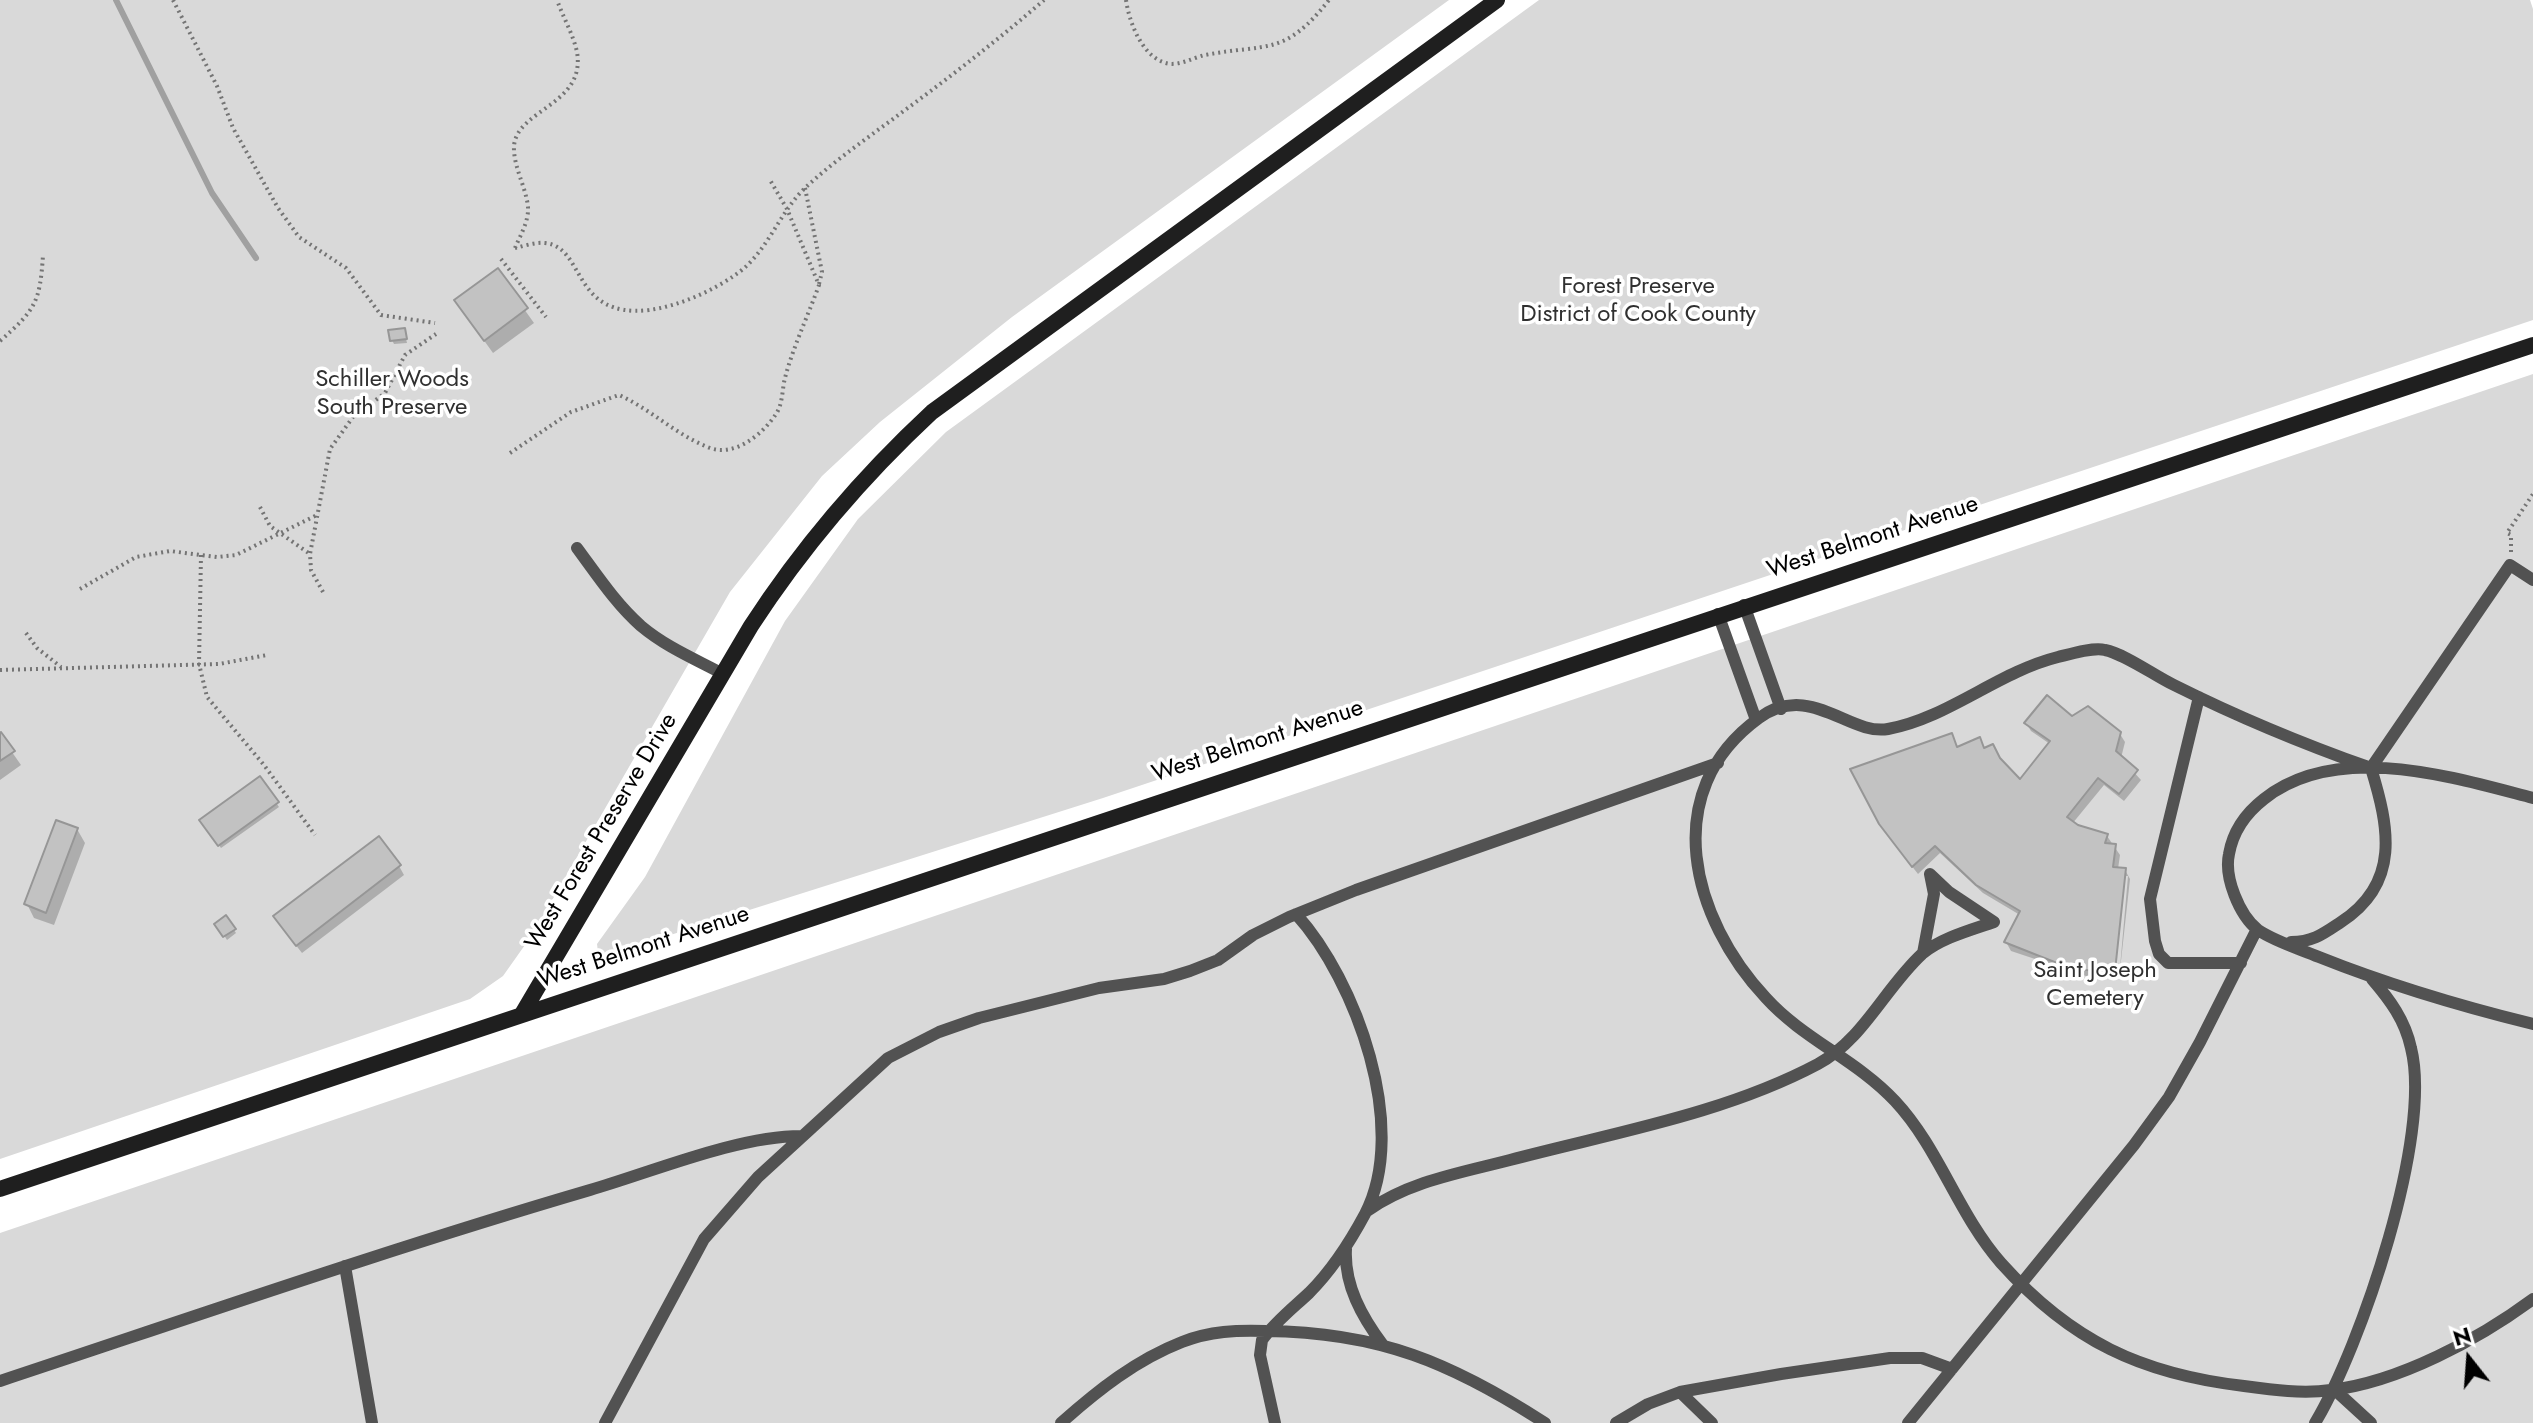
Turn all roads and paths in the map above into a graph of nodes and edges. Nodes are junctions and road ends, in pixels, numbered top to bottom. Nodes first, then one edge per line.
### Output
1 (173, 0) edge
2 (557, 0) edge
3 (1044, 0) edge
4 (1126, 0) edge
5 (1329, 0) edge
6 (1497, 0) edge
7 (770, 180) dead end
8 (805, 188) junction
9 (787, 209) junction
10 (43, 255) dead end
11 (501, 259) dead end
12 (819, 285) junction
13 (546, 317) dead end
14 (435, 323) dead end
15 (436, 334) dead end
16 (0, 341) edge
17 (2533, 345) edge
18 (510, 453) dead end
19 (2533, 494) edge
20 (260, 507) dead end
21 (319, 514) junction
22 (282, 533) junction
23 (577, 548) dead end
24 (310, 554) junction
25 (201, 555) junction
26 (2510, 565) junction
27 (2533, 580) edge
28 (80, 589) dead end
29 (323, 592) dead end
30 (1744, 605) junction
31 (1718, 614) junction
32 (26, 633) dead end
33 (267, 655) dead end
34 (199, 664) junction
35 (61, 667) junction
36 (0, 670) edge
37 (723, 674) junction
38 (2199, 697) junction
39 (1781, 709) junction
40 (1756, 720) junction
41 (1718, 763) junction
42 (2371, 768) junction
43 (2533, 798) edge
44 (315, 835) dead end
45 (1296, 914) junction
46 (2257, 929) junction
47 (2284, 942) junction
48 (1923, 953) junction
49 (2241, 963) junction
50 (2372, 979) junction
51 (522, 1014) junction
52 (2533, 1024) edge
53 (1835, 1052) junction
54 (801, 1136) junction
55 (0, 1189) edge
56 (1367, 1211) junction
57 (1346, 1246) junction
58 (345, 1266) junction
59 (2022, 1285) junction
60 (2533, 1299) edge
61 (1269, 1331) junction
62 (1383, 1345) junction
63 (1952, 1369) junction
64 (0, 1381) edge
65 (2335, 1390) junction
66 (1680, 1392) junction
67 (372, 1423) edge
68 (605, 1423) edge
69 (1061, 1423) edge
70 (1275, 1423) edge
71 (1545, 1423) edge
72 (1616, 1423) edge
73 (1712, 1423) edge
74 (1908, 1423) edge
75 (2315, 1423) edge
76 (2371, 1423) edge

1 - 14 path
2 - 9 path
3 - 8 path
4 - 5 path
6 - 37 main road, West Forest Preserve Drive
7 - 9 path
8 - 9 path
8 - 12 path
9 - 12 path
10 - 16 path
11 - 13 path
12 - 18 path
15 - 21 path
17 - 30 main road, West Belmont Avenue
19 - 26 path
20 - 22 path
21 - 22 path
21 - 24 path
22 - 24 path
22 - 25 path
23 - 37 lane
24 - 29 path
25 - 28 path
25 - 34 path
26 - 27 lane
26 - 42 lane
30 - 31 main road, West Belmont Avenue
30 - 39 lane
31 - 40 lane
31 - 51 main road, West Belmont Avenue
32 - 35 path
33 - 34 path
34 - 35 path
34 - 44 path
35 - 36 path
37 - 51 main road, West Forest Preserve Drive
38 - 39 lane
38 - 42 lane
38 - 49 lane
39 - 40 lane
40 - 41 lane
41 - 45 lane
41 - 53 lane
42 - 43 lane
42 - 46 lane
42 - 47 lane
45 - 54 lane
45 - 56 lane
46 - 47 lane
46 - 49 lane
47 - 50 lane
48 - 48 lane
48 - 53 lane
49 - 59 lane
50 - 52 lane
50 - 65 lane
51 - 55 main road, West Belmont Avenue
53 - 56 lane
53 - 59 lane
54 - 58 lane
54 - 68 lane
56 - 57 lane
57 - 61 lane
57 - 62 lane
58 - 64 lane
58 - 67 lane
59 - 63 lane
59 - 65 lane
60 - 65 lane
61 - 62 lane
61 - 69 lane
61 - 70 lane
62 - 71 lane
63 - 66 lane
63 - 74 lane
65 - 75 lane
65 - 76 lane
66 - 72 lane
66 - 73 lane

